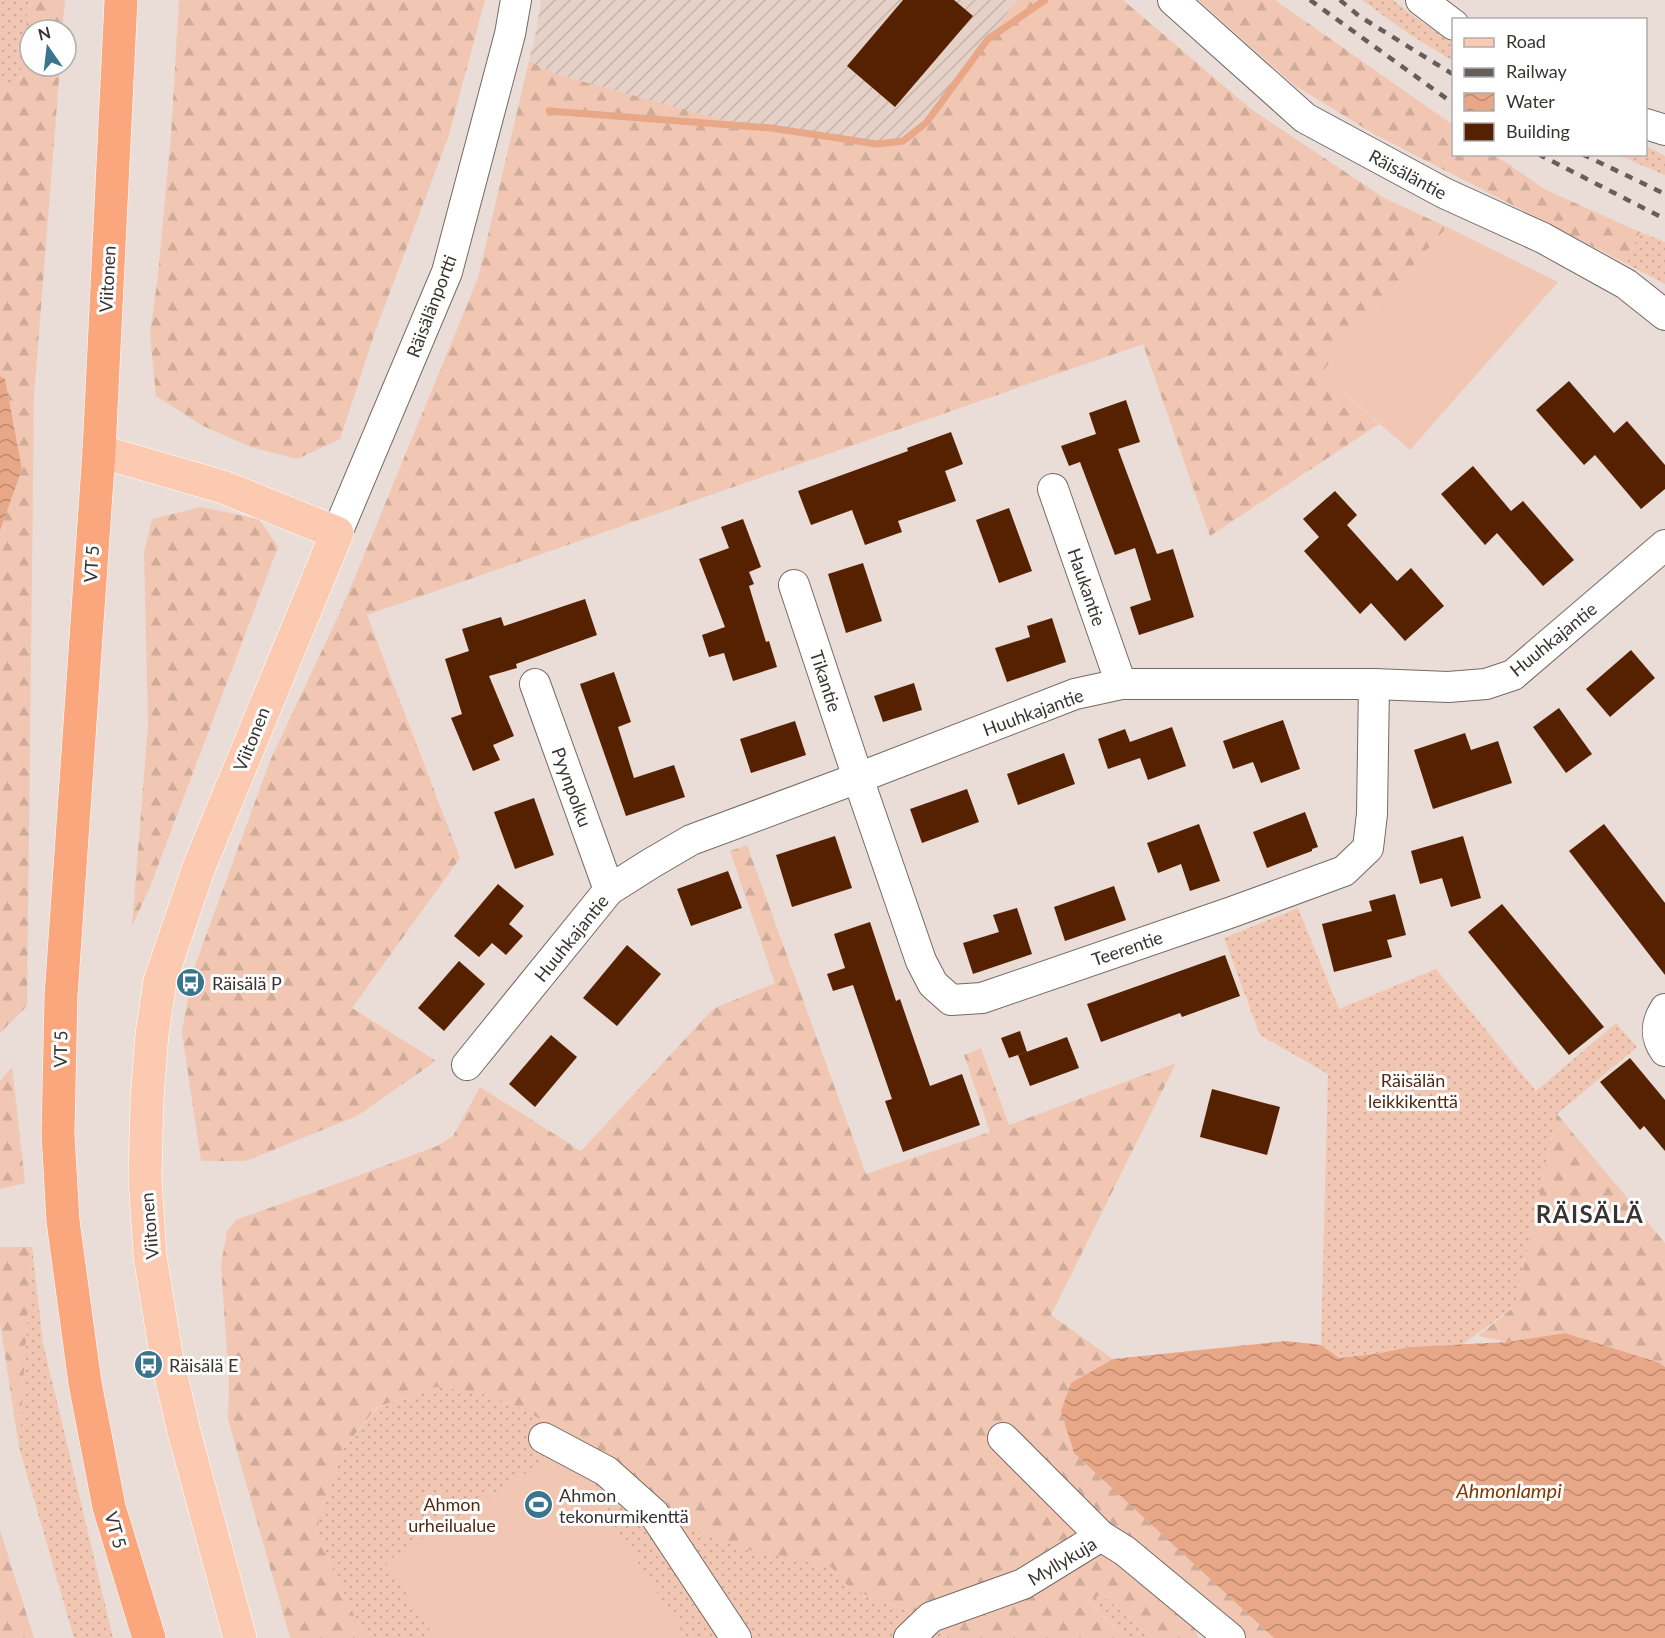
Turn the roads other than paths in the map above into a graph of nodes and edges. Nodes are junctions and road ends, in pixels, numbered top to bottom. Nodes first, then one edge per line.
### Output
1 (121, 0) edge
2 (516, 0) edge
3 (1173, 0) edge
4 (1420, 0) edge
5 (1452, 24) edge
6 (1647, 124) edge
7 (1665, 130) edge
8 (1665, 315) edge
9 (99, 452) junction
10 (1053, 489) dead end
11 (337, 533) junction
12 (1665, 545) edge
13 (794, 585) dead end
14 (535, 684) dead end
15 (1121, 684) junction
16 (1374, 684) junction
17 (858, 778) junction
18 (609, 890) junction
19 (1665, 1009) edge
20 (1665, 1051) edge
21 (467, 1065) dead end
22 (544, 1438) dead end
23 (1003, 1438) dead end
24 (1101, 1536) junction
25 (149, 1638) edge
26 (240, 1638) edge
27 (736, 1638) edge
28 (909, 1638) edge
29 (1230, 1638) edge

1 - 9 highway, Viitonen
2 - 11 street, Räisälänportti
3 - 8 street, Räisäläntie
4 - 5 street
6 - 7 street
9 - 11 main road
9 - 25 highway, VT 5
10 - 15 street, Haukantie
11 - 26 main road, Viitonen
12 - 16 street, Huuhkajantie
13 - 17 street, Tikantie
14 - 18 street, Pyynpolku
15 - 16 street, Huuhkajantie
15 - 17 street, Huuhkajantie
16 - 17 street, Teerentie
17 - 18 street, Huuhkajantie
18 - 21 street, Huuhkajantie
19 - 20 street
22 - 27 street
23 - 24 street
24 - 28 street, Myllykuja
24 - 29 street, Myllykuja

